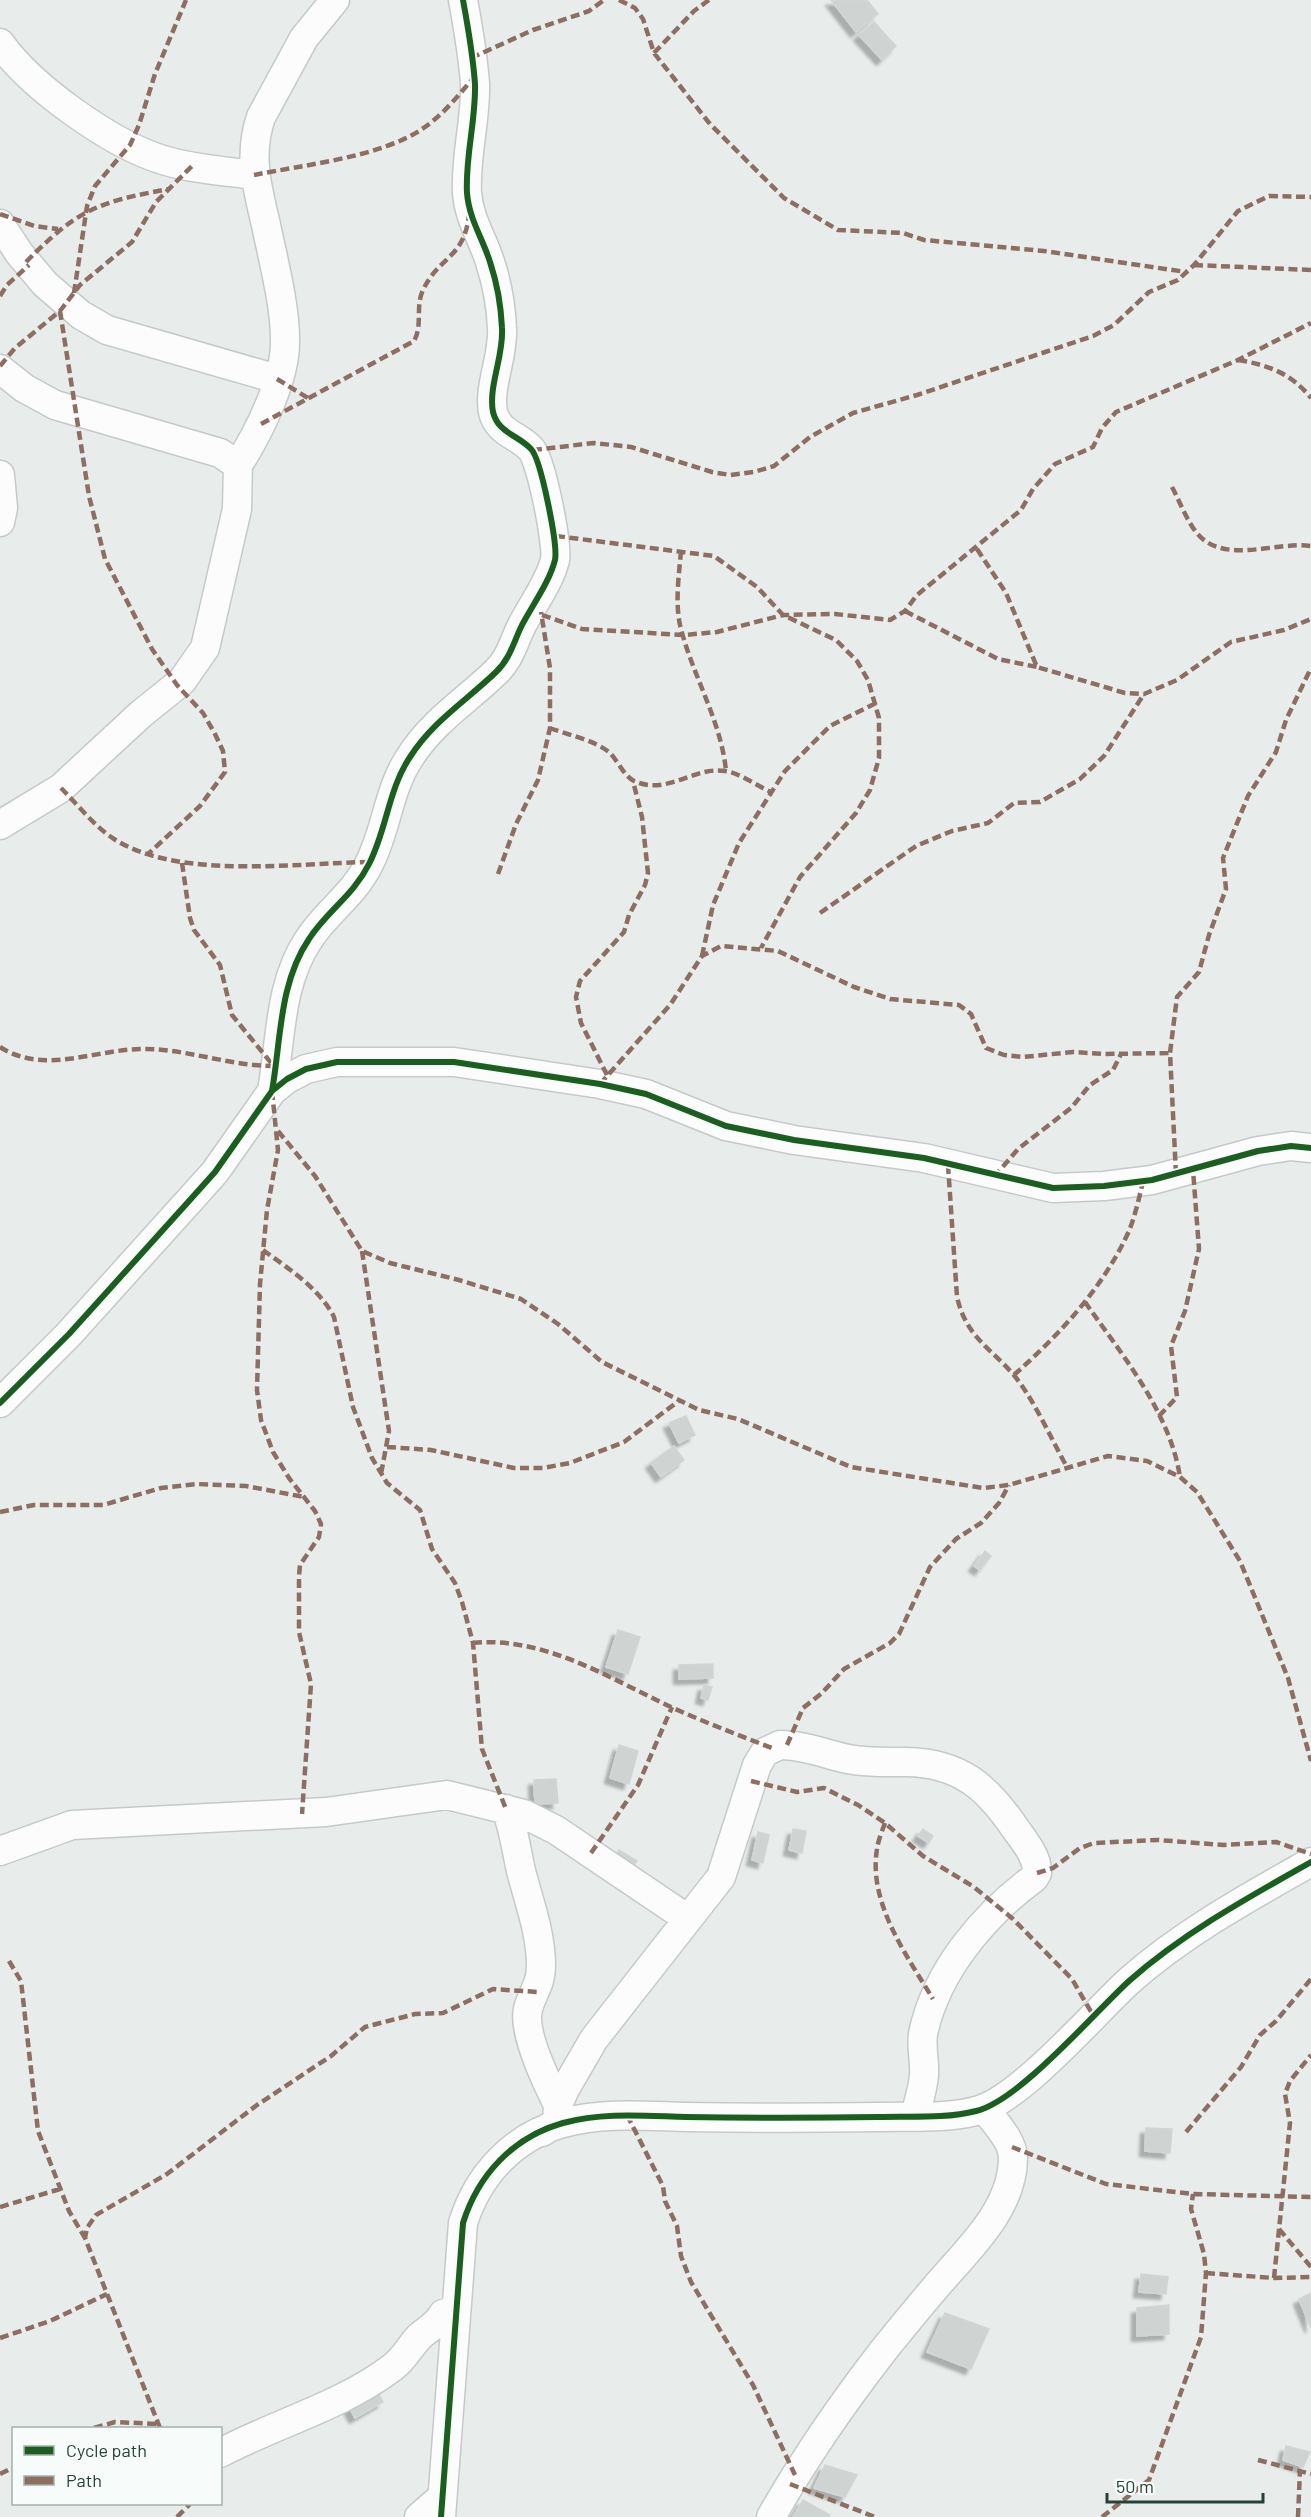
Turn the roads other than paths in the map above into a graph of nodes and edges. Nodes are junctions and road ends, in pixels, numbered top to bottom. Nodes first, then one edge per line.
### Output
1 (336, 0) edge
2 (463, 0) edge
3 (0, 43) edge
4 (254, 175) junction
5 (0, 224) edge
6 (0, 369) edge
7 (277, 379) junction
8 (238, 465) junction
9 (0, 475) edge
10 (0, 522) edge
11 (0, 825) edge
12 (272, 1091) junction
13 (1311, 1148) edge
14 (0, 1403) edge
15 (506, 1809) junction
16 (0, 1851) edge
17 (1311, 1862) edge
18 (688, 1919) junction
19 (558, 2105) junction
20 (984, 2108) junction
21 (915, 2116) junction
22 (542, 2132) junction
23 (456, 2310) junction
24 (222, 2452) edge
25 (441, 2507) edge
26 (419, 2517) edge
27 (771, 2517) edge

1 - 4 street
2 - 12 street
3 - 4 street
4 - 7 street
5 - 7 street
6 - 8 street
7 - 8 street
8 - 11 street
9 - 10 street
12 - 13 street
12 - 14 street
15 - 16 street
15 - 18 street
15 - 19 street
17 - 20 street
18 - 19 street
18 - 21 street
19 - 22 street
20 - 21 street
20 - 27 street
21 - 22 street
22 - 23 street
23 - 24 street
23 - 25 street
25 - 26 street

